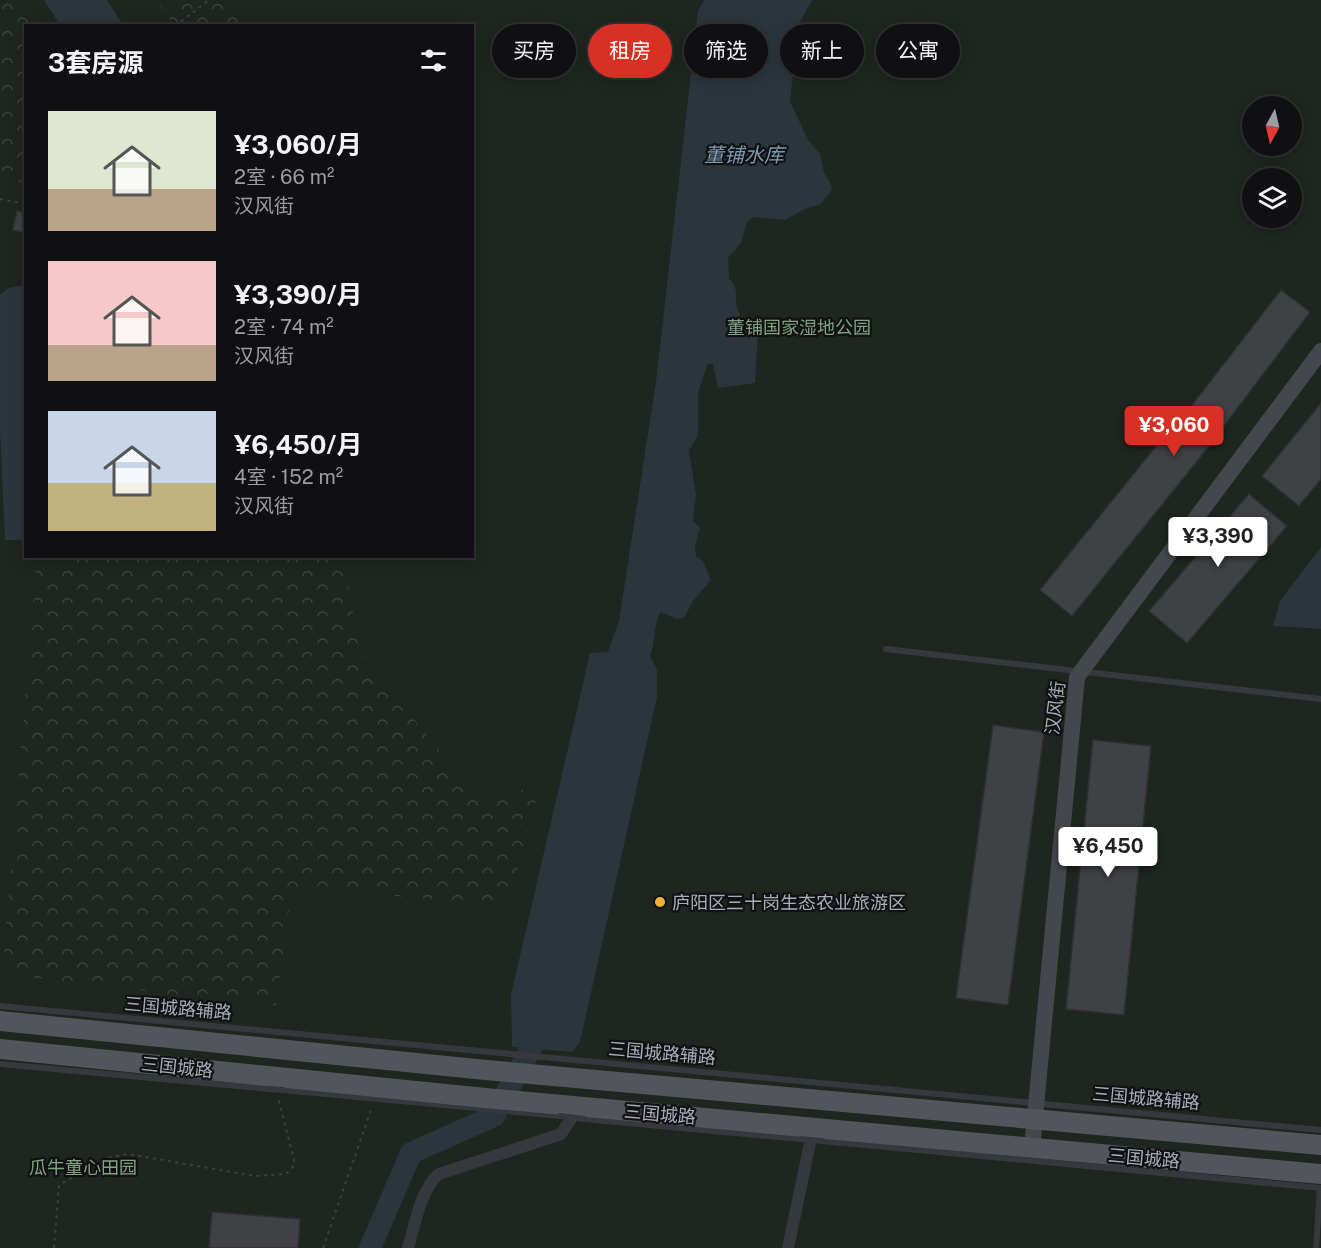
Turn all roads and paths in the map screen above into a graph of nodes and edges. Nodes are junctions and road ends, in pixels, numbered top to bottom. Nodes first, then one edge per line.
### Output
1 (209, 0) edge
2 (178, 24) edge
3 (0, 199) edge
4 (24, 204) edge
5 (1321, 351) edge
6 (886, 649) dead end
7 (1081, 672) junction
8 (1321, 699) edge
9 (0, 1006) edge
10 (0, 1021) edge
11 (0, 1049) edge
12 (483, 1060) junction
13 (0, 1064) edge
14 (276, 1085) junction
15 (1035, 1111) junction
16 (572, 1112) junction
17 (369, 1115) dead end
18 (1321, 1130) edge
19 (811, 1136) junction
20 (1321, 1145) edge
21 (1032, 1148) junction
22 (1321, 1174) edge
23 (1321, 1188) edge
24 (54, 1248) edge
25 (323, 1248) edge
26 (408, 1248) edge
27 (788, 1248) edge
28 (1316, 1248) edge

1 - 2 path
3 - 4 path
5 - 7 street, 汉风街
6 - 7 lane
7 - 8 lane
7 - 15 street, 汉风街
9 - 12 lane, 三国城路辅路
10 - 12 main road, 三国城路
11 - 14 main road, 三国城路
12 - 15 main road, 三国城路
13 - 14 lane
14 - 16 main road, 三国城路
14 - 16 lane
14 - 24 path
15 - 18 lane, 三国城路辅路
15 - 20 main road, 三国城路
15 - 21 street, 汉风街
16 - 19 main road, 三国城路
16 - 26 street
17 - 25 path
19 - 21 main road, 三国城路
19 - 23 lane
19 - 27 street
21 - 22 main road, 三国城路
23 - 28 lane

